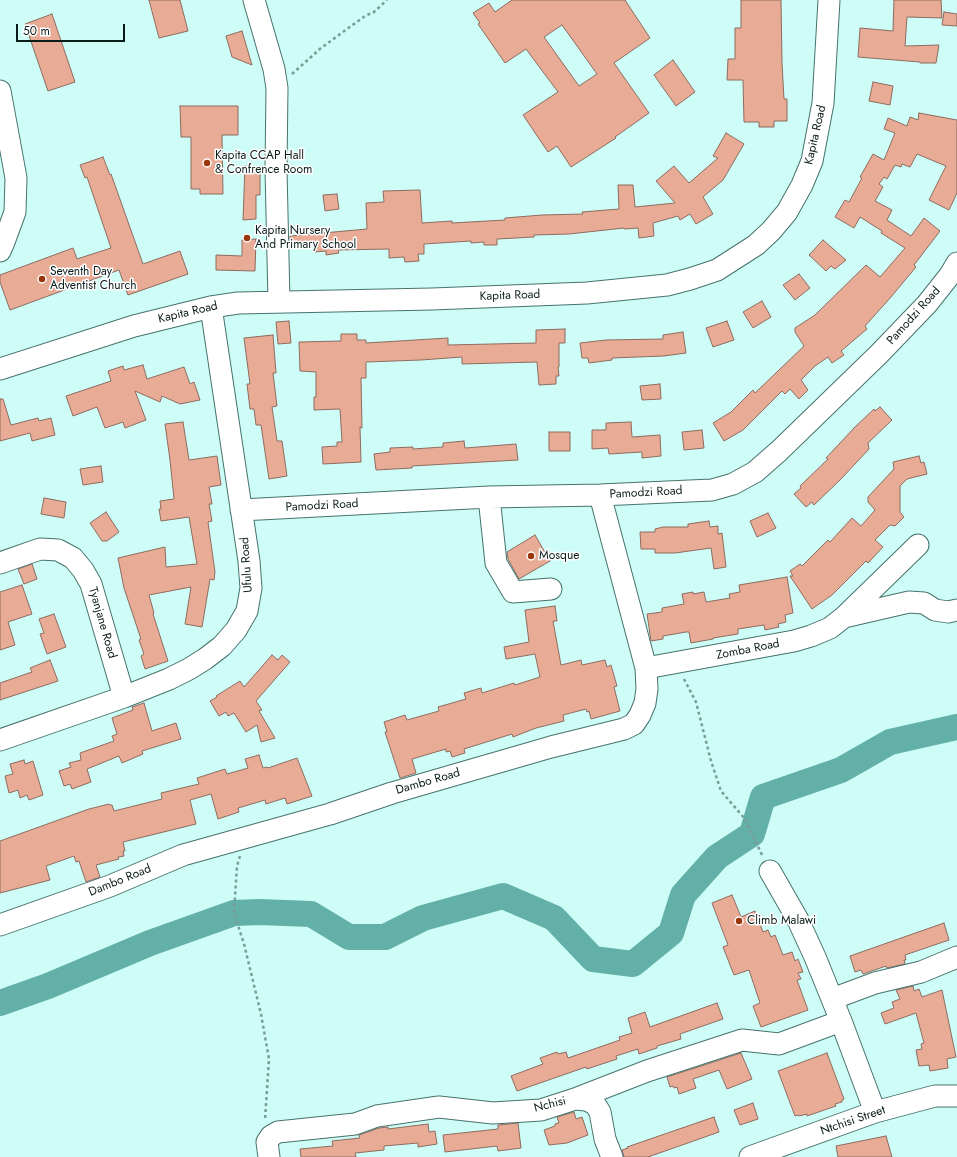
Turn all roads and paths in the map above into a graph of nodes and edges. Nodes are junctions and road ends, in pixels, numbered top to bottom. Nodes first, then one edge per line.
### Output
1 (254, 0) edge
2 (388, 0) edge
3 (829, 0) edge
4 (277, 88) junction
5 (0, 91) edge
6 (0, 251) edge
7 (957, 263) edge
8 (279, 302) junction
9 (211, 307) junction
10 (0, 369) edge
11 (600, 495) junction
12 (489, 497) junction
13 (241, 510) junction
14 (918, 546) dead end
15 (0, 563) edge
16 (551, 590) dead end
17 (957, 610) edge
18 (844, 617) junction
19 (677, 664) junction
20 (646, 668) junction
21 (124, 698) junction
22 (0, 740) edge
23 (245, 837) junction
24 (770, 871) joint
25 (0, 925) edge
26 (957, 957) edge
27 (832, 999) junction
28 (841, 1021) junction
29 (957, 1096) edge
30 (575, 1099) junction
31 (875, 1112) junction
32 (268, 1150) edge
33 (612, 1157) edge
34 (750, 1157) edge

1 - 4 street
2 - 4 path
3 - 8 street, Kapita Road
4 - 8 street
5 - 6 street
7 - 11 street, Pamodzi Road
8 - 9 street, Kapita Road
9 - 10 street, Kapita Road
9 - 13 street, Ufulu Road
11 - 12 street, Pamodzi Road
11 - 20 street, Dambo Road
12 - 13 street, Pamodzi Road
12 - 16 street
13 - 21 street, Ufulu Road
14 - 18 street, Zomba Road
15 - 21 street, Tyanjane Road
17 - 18 street, Zomba Road
18 - 19 street, Zomba Road
19 - 20 street, Zomba Road
19 - 24 path
20 - 23 street, Dambo Road
21 - 22 street, Ufulu Road
23 - 25 street, Dambo Road
23 - 32 path
24 - 27 street
26 - 27 street
27 - 28 street
28 - 30 street, Nchisi
28 - 31 street
29 - 31 street, Ntchisi Street
30 - 32 street, Nchisi
30 - 33 street
31 - 34 street, Ntchisi Street

